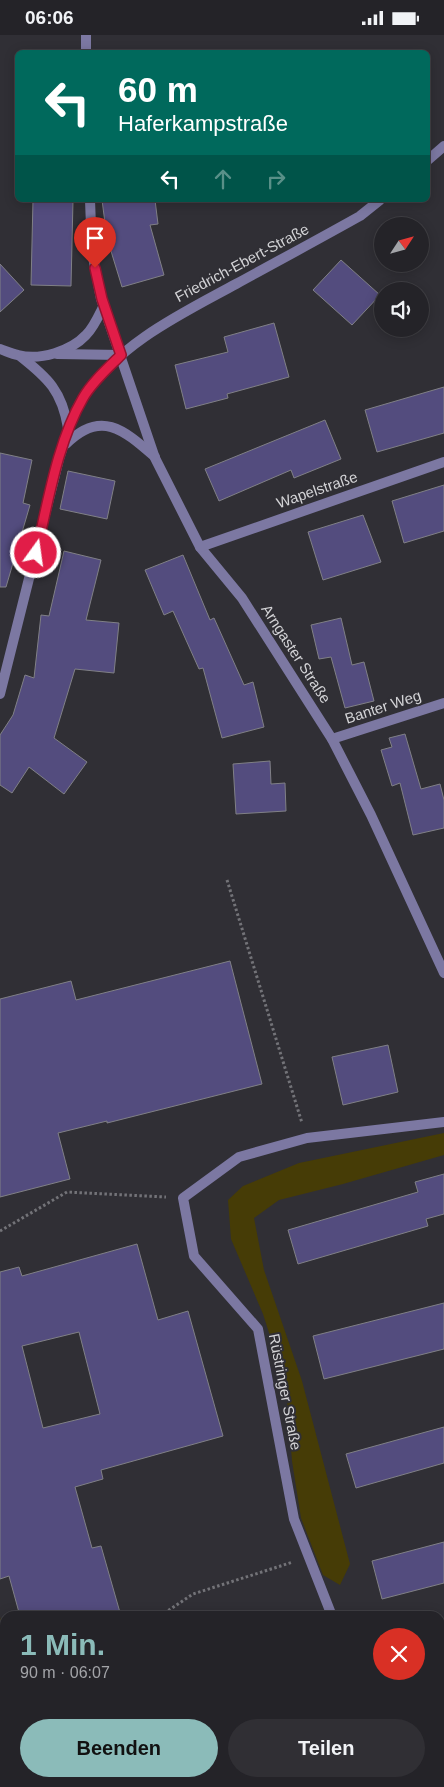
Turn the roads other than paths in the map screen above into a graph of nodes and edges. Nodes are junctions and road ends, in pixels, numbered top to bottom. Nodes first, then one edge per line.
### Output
1 (86, 35) edge
2 (86, 50) edge
3 (444, 146) edge
4 (430, 158) edge
5 (90, 202) edge
6 (378, 202) edge
7 (104, 305) junction
8 (0, 349) edge
9 (50, 353) junction
10 (121, 355) junction
11 (19, 356) junction
12 (69, 430) junction
13 (63, 447) junction
14 (155, 458) junction
15 (444, 462) edge
16 (200, 547) junction
17 (0, 693) edge
18 (444, 703) edge
19 (332, 739) junction
20 (444, 973) edge
21 (444, 1122) edge
22 (330, 1611) edge

1 - 2 street
3 - 4 street
5 - 7 street, Arngaster Straße
6 - 10 street, Friedrich-Ebert-Straße
7 - 9 street
7 - 10 street, Arngaster Straße
8 - 11 street
9 - 10 street
9 - 11 street
10 - 12 street, Friedrich-Ebert-Straße
10 - 14 street, Arngaster Straße
11 - 12 street
12 - 13 street, Friedrich-Ebert-Straße
13 - 14 street
13 - 17 street, Friedrich-Ebert-Straße
14 - 16 street, Arngaster Straße
15 - 16 street, Wapelstraße
16 - 19 street, Arngaster Straße
18 - 19 street, Banter Weg
19 - 20 street, Arngaster Straße
21 - 22 street, Rüstringer Straße

